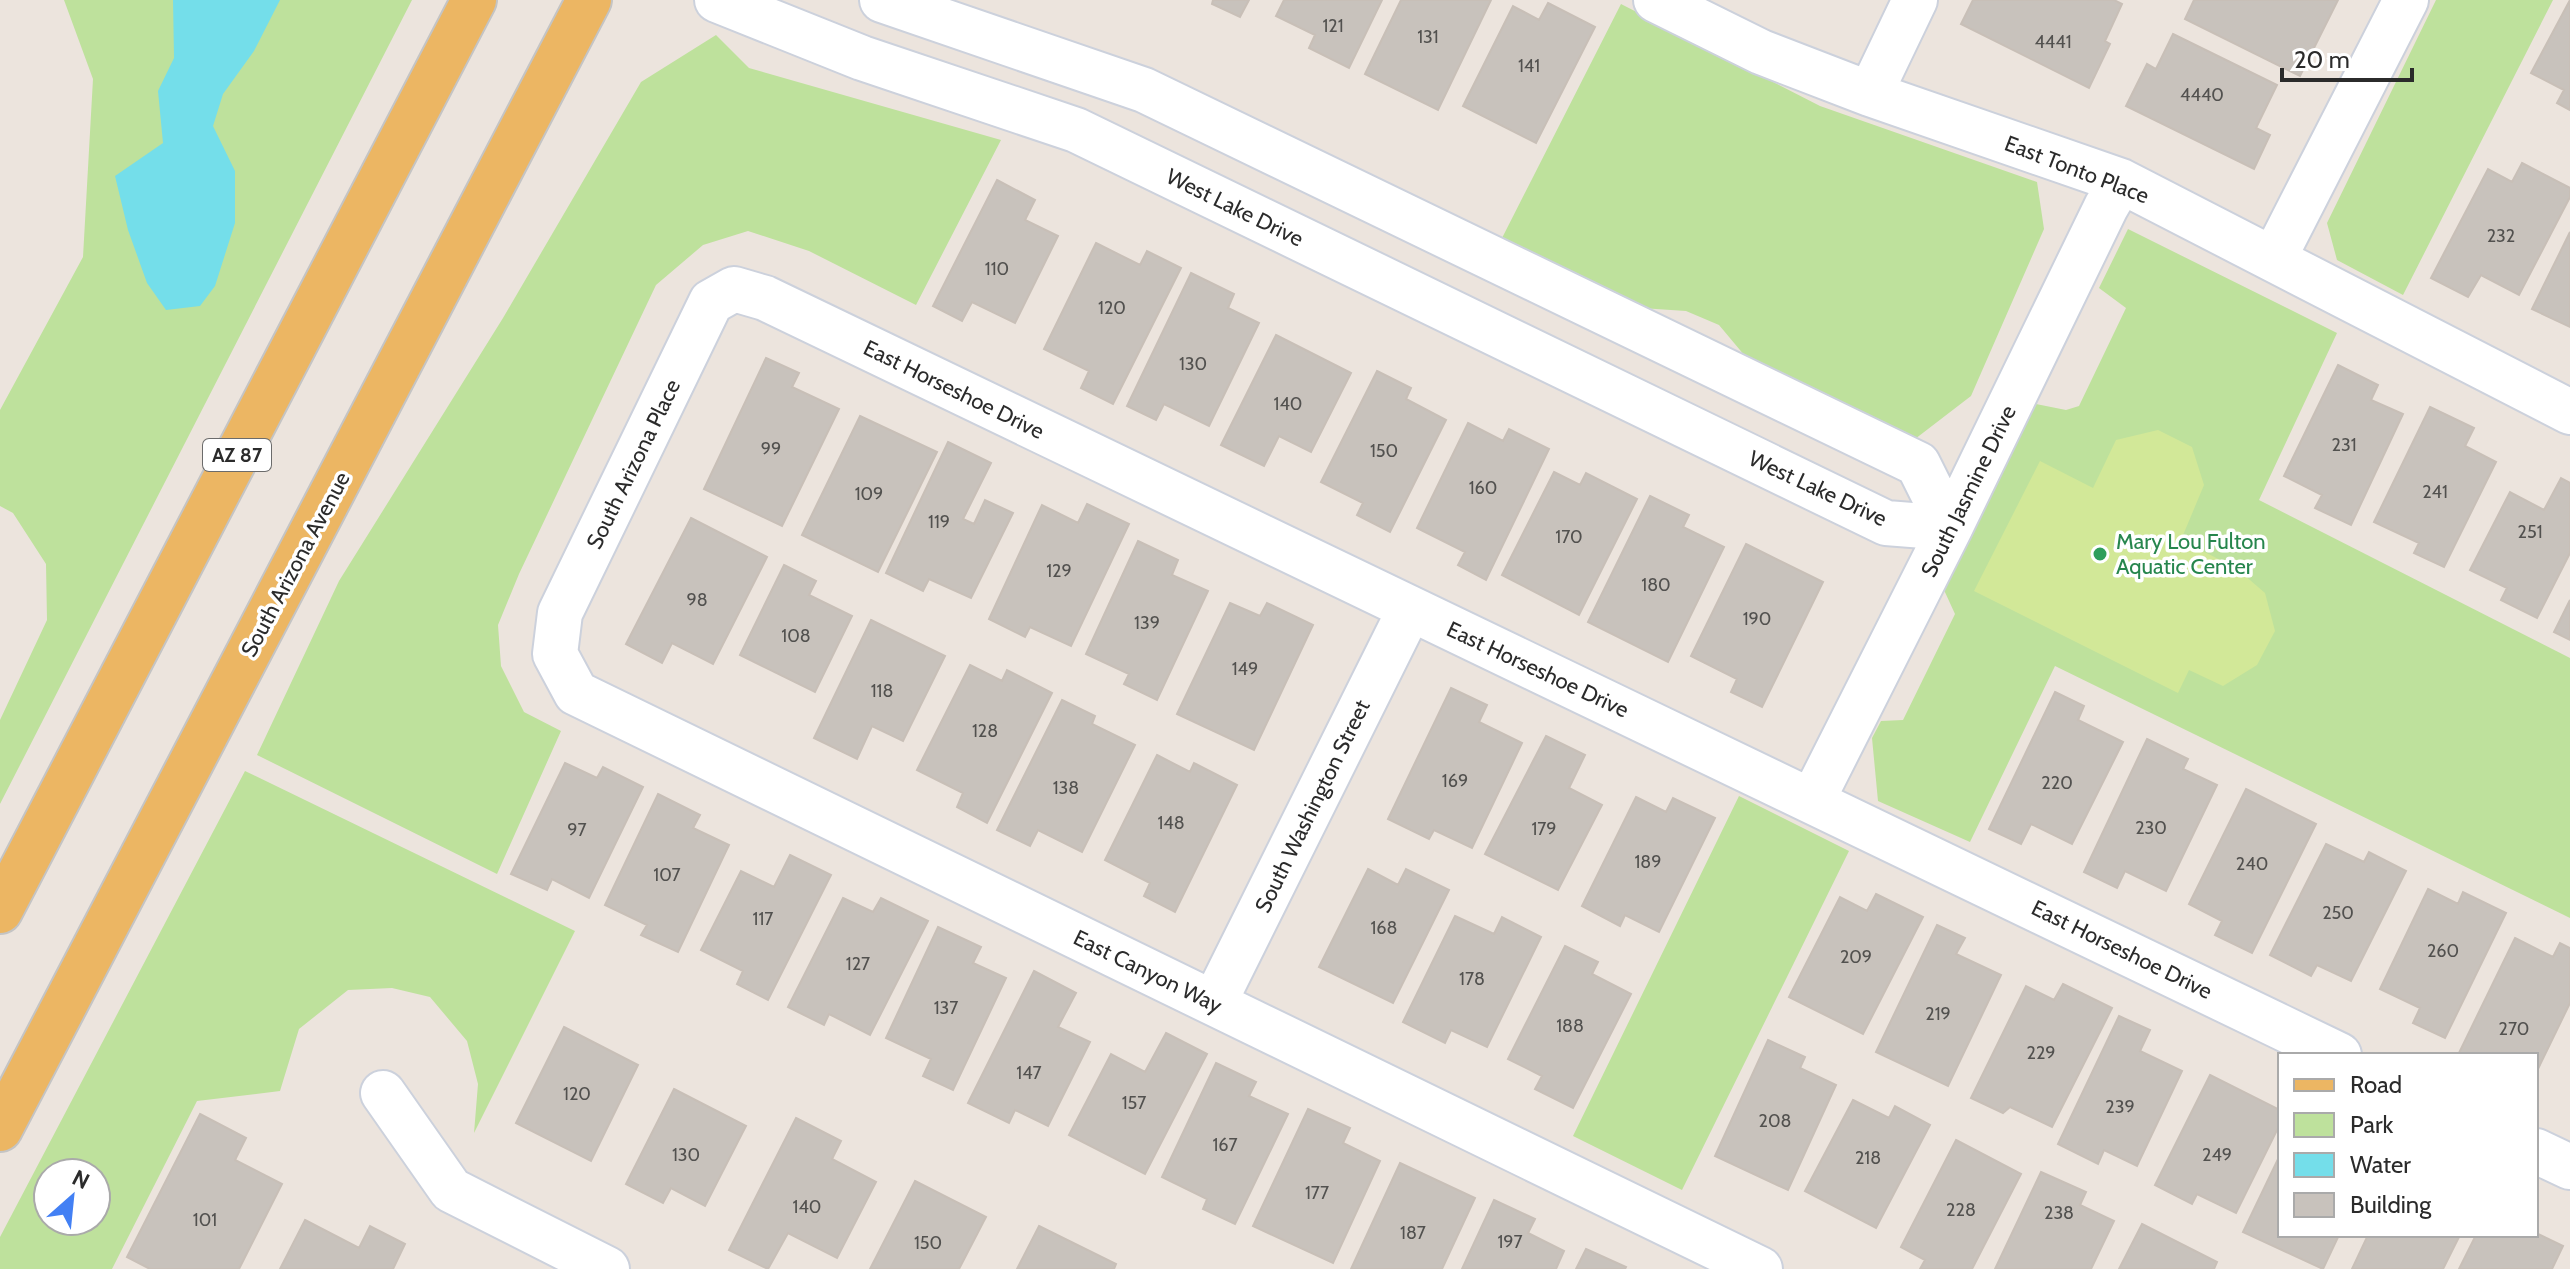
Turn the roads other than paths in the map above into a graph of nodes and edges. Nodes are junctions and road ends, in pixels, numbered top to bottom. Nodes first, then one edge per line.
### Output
1 (474, 0) edge
2 (589, 0) edge
3 (717, 0) edge
4 (882, 0) edge
5 (1656, 0) edge
6 (1915, 0) edge
7 (2406, 0) edge
8 (1870, 94) junction
9 (2121, 181) junction
10 (2274, 258) junction
11 (734, 289) joint
12 (1704, 360) junction
13 (2570, 412) edge
14 (1676, 421) junction
15 (1950, 528) junction
16 (1410, 609) junction
17 (555, 654) joint
18 (1813, 799) junction
19 (0, 911) edge
20 (1214, 1003) junction
21 (2335, 1053) edge
22 (383, 1093) dead end
23 (0, 1129) edge
24 (2538, 1152) edge
25 (2570, 1167) edge
26 (607, 1269) edge
27 (1760, 1269) edge

1 - 19 main road, AZ 87
2 - 23 main road, South Arizona Avenue
3 - 14 street, West Lake Drive
4 - 12 street
5 - 8 street, East Tonto Place
6 - 8 street
7 - 10 street
8 - 9 street, East Tonto Place
9 - 10 street, East Tonto Place
9 - 15 street, South Jasmine Drive
10 - 13 street, East Tonto Place
11 - 16 street, East Horseshoe Drive
11 - 17 street, South Arizona Place
12 - 14 street
12 - 15 street
14 - 15 street, West Lake Drive
15 - 18 street, South Jasmine Drive
16 - 18 street, East Horseshoe Drive
16 - 20 street, South Washington Street
17 - 20 street, East Canyon Way
18 - 21 street, East Horseshoe Drive
20 - 27 street, East Canyon Way
22 - 26 street
24 - 25 street

